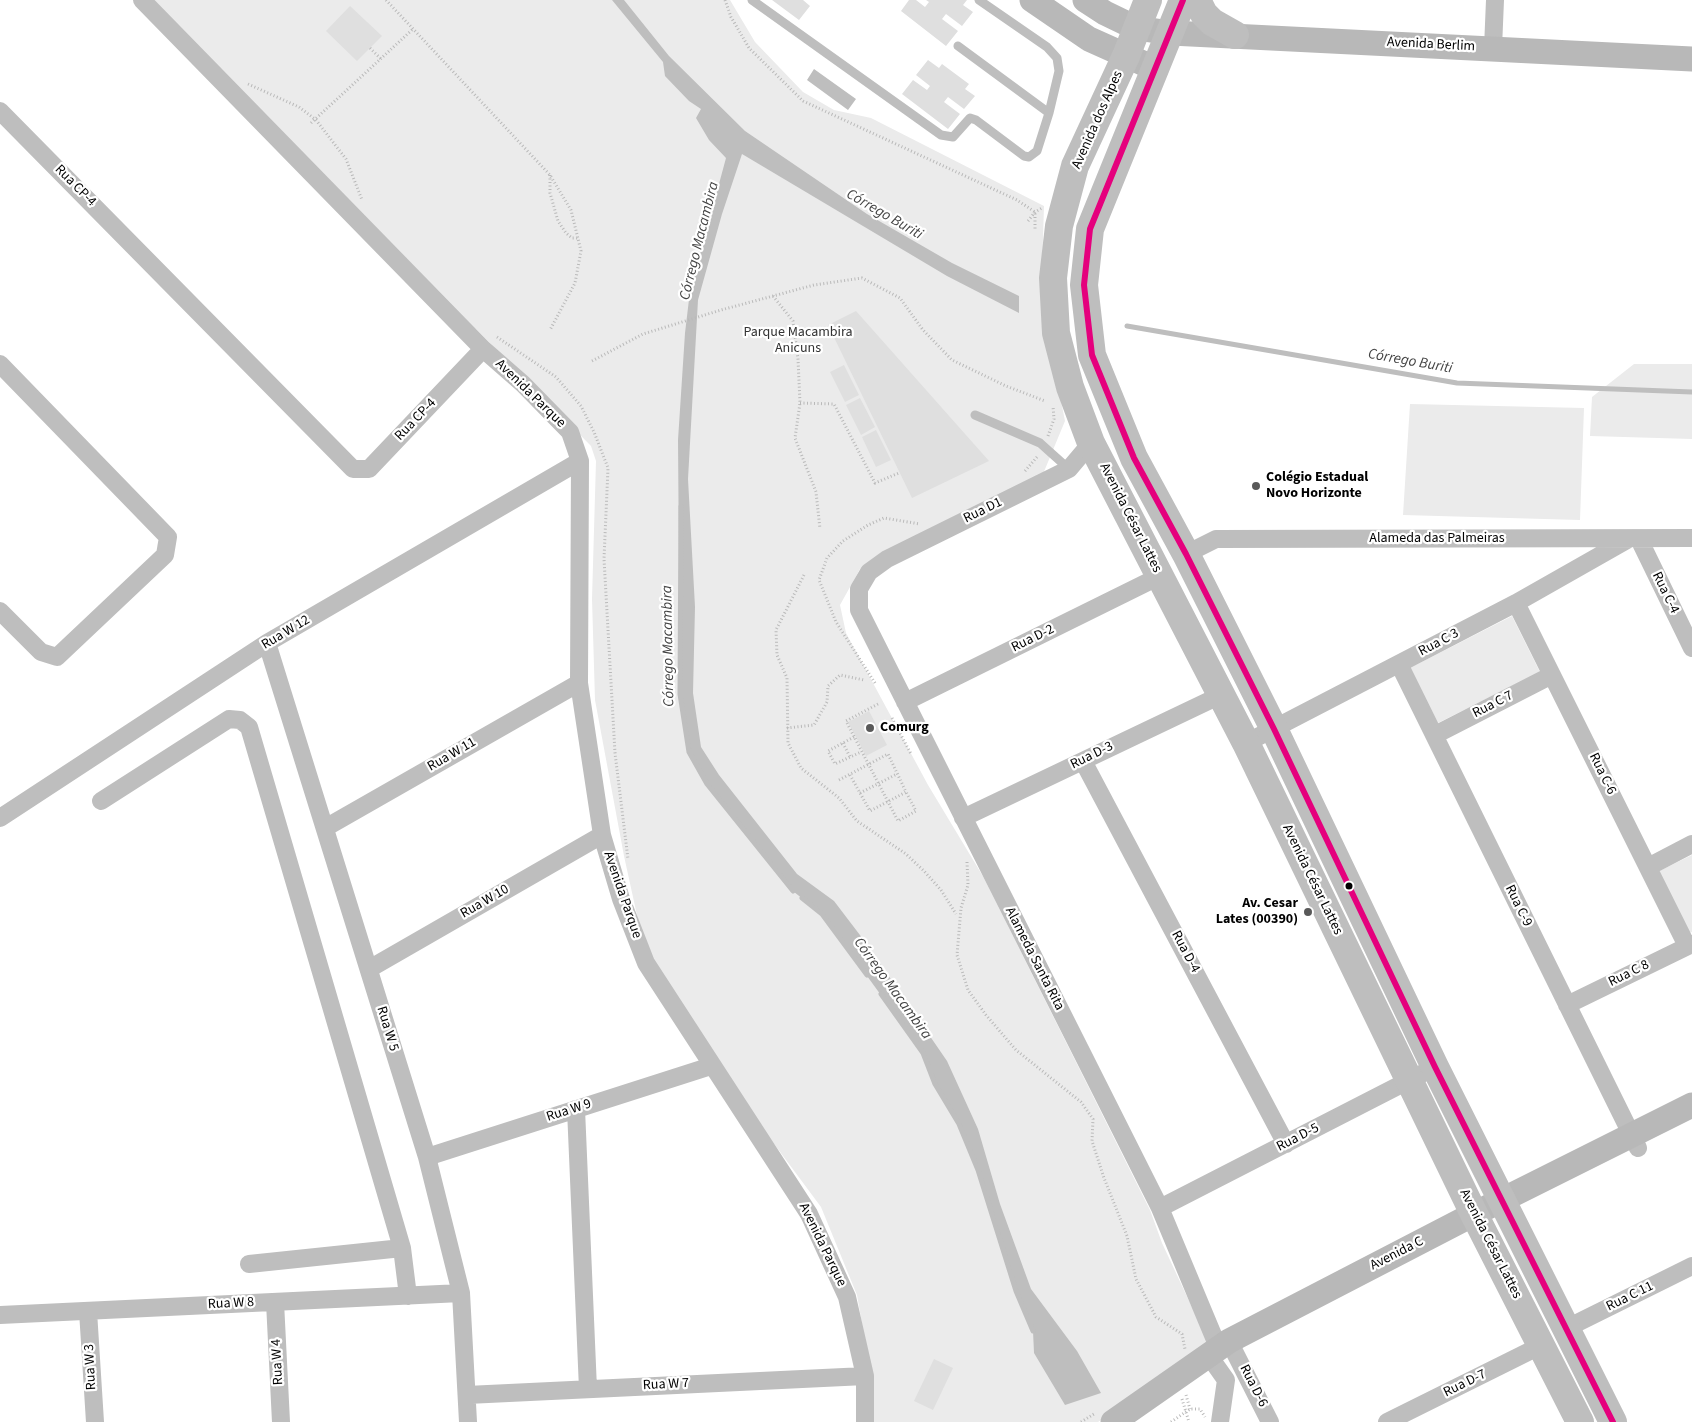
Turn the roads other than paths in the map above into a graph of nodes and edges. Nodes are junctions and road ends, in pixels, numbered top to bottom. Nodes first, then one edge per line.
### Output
1 (142, 0) edge
2 (752, 0) edge
3 (980, 0) edge
4 (1032, 0) edge
5 (1085, 0) edge
6 (1148, 0) edge
7 (1183, 0) edge
8 (1197, 0) edge
9 (1496, 0) edge
10 (1136, 28) junction
11 (1170, 33) junction
12 (1235, 35) junction
13 (958, 46) dead end
14 (1493, 48) junction
15 (1126, 56) junction
16 (1692, 59) edge
17 (1156, 69) junction
18 (0, 110) edge
19 (1049, 113) junction
20 (1056, 333) joint
21 (483, 349) junction
22 (0, 364) edge
23 (975, 415) dead end
24 (1091, 443) junction
25 (580, 461) junction
26 (1069, 469) junction
27 (1634, 538) junction
28 (1692, 538) edge
29 (1186, 554) junction
30 (869, 572) joint
31 (1160, 576) junction
32 (1516, 603) junction
33 (0, 611) edge
34 (267, 643) junction
35 (1692, 648) edge
36 (1399, 664) junction
37 (1552, 675) junction
38 (579, 683) junction
39 (1221, 695) junction
40 (905, 702) junction
41 (1274, 729) junction
42 (1434, 735) junction
43 (1246, 743) junction
44 (1084, 760) junction
45 (101, 800) dead end
46 (0, 818) edge
47 (963, 818) junction
48 (325, 828) junction
49 (602, 834) junction
50 (1692, 844) edge
51 (1648, 867) junction
52 (1690, 945) edge
53 (369, 969) junction
54 (1567, 1005) junction
55 (712, 1066) junction
56 (1435, 1067) junction
57 (1409, 1080) junction
58 (1692, 1105) edge
59 (576, 1109) junction
60 (1692, 1122) edge
61 (1634, 1142) junction
62 (1286, 1144) junction
63 (427, 1157) junction
64 (1505, 1206) junction
65 (1160, 1208) junction
66 (1477, 1220) junction
67 (402, 1248) junction
68 (249, 1264) dead end
69 (1692, 1266) edge
70 (461, 1293) junction
71 (408, 1296) junction
72 (276, 1302) junction
73 (88, 1311) junction
74 (0, 1315) edge
75 (1567, 1328) junction
76 (1542, 1345) junction
77 (1222, 1354) junction
78 (865, 1376) junction
79 (588, 1389) junction
80 (467, 1394) junction
81 (1413, 1416) edge
82 (95, 1422) edge
83 (281, 1422) edge
84 (468, 1422) edge
85 (866, 1422) edge
86 (1113, 1422) edge
87 (1136, 1422) edge
88 (1220, 1422) edge
89 (1270, 1422) edge
90 (1387, 1422) edge
91 (1580, 1422) edge
92 (1613, 1422) edge

1 - 21 street
2 - 19 lane
3 - 19 lane
4 - 15 street
5 - 10 street, Avenida Berlim
6 - 10 main road, Avenida dos Alpes
7 - 11 main road
8 - 12 main road
9 - 14 street
10 - 11 street, Avenida Berlim
10 - 15 main road, Avenida dos Alpes
11 - 12 street, Avenida Berlim
11 - 17 main road
12 - 14 street, Avenida Berlim
13 - 19 lane
14 - 16 street, Avenida Berlim
15 - 17 street
15 - 20 main road, Avenida dos Alpes
17 - 29 main road
18 - 21 street, Rua CP-4
20 - 24 main road, Avenida César Lattes
21 - 25 street, Avenida Parque
22 - 33 street
23 - 26 lane
24 - 26 street, Rua D1
24 - 31 main road, Avenida César Lattes
25 - 34 street, Rua W 12
25 - 38 street, Avenida Parque
26 - 30 street, Rua D1
27 - 28 street, Alameda das Palmeiras
27 - 29 street, Alameda das Palmeiras
27 - 32 street, Rua C 3
27 - 35 street, Rua C-4
29 - 41 main road
30 - 40 street, Alameda Santa Rita
31 - 39 main road, Avenida César Lattes
31 - 40 street, Rua D-2
32 - 36 street, Rua C 3
32 - 37 street, Rua C-6
34 - 46 street, Rua W 12
34 - 48 street, Rua W 5
36 - 41 street, Rua C 3
36 - 42 street, Rua C-9
37 - 42 street, Rua C 7
37 - 51 street, Rua C-6
38 - 48 street, Rua W 11
38 - 49 street, Avenida Parque
39 - 43 main road, Avenida César Lattes
39 - 44 street, Rua D-3
40 - 47 street, Alameda Santa Rita
41 - 43 street, Rua C 3
41 - 56 main road
42 - 54 street, Rua C-9
43 - 57 main road, Avenida César Lattes
44 - 47 street, Rua D-3
44 - 62 street, Rua D-4
45 - 67 street
47 - 65 street, Alameda Santa Rita
48 - 53 street, Rua W 5
49 - 53 street, Rua W 10
49 - 55 street, Avenida Parque
50 - 51 street
51 - 52 street, Rua C-6
52 - 54 street, Rua C 8
53 - 63 street, Rua W 5
54 - 61 street, Rua C-9
55 - 59 street, Rua W 9
55 - 78 street, Avenida Parque
56 - 57 street, Rua D-5
56 - 64 main road
57 - 62 street, Rua D-5
57 - 66 main road, Avenida César Lattes
58 - 61 street, Avenida C
59 - 63 street, Rua W 9
59 - 79 street
60 - 61 street, Avenida C
61 - 64 street, Avenida C
62 - 65 street, Rua D-5
63 - 70 street, Rua W 5
64 - 66 street, Avenida C
64 - 75 main road
65 - 77 street, Alameda Santa Rita
66 - 76 main road, Avenida César Lattes
66 - 77 street, Avenida C
67 - 68 street
67 - 71 street
69 - 75 street, Rua C 11
70 - 71 street, Rua W 8
70 - 80 street, Rua W 5
71 - 72 street, Rua W 8
72 - 73 street, Rua W 8
72 - 83 street, Rua W 4
73 - 74 street, Rua W 8
73 - 82 street, Rua W 3
75 - 92 main road
76 - 81 street, Rua D-7
76 - 91 main road, Avenida César Lattes
77 - 86 street, Avenida C
77 - 87 street, Avenida C
77 - 88 street, Alameda Santa Rita
77 - 89 street, Rua D-6
78 - 79 street, Rua W 7
78 - 85 street, Avenida Parque
79 - 80 street, Rua W 7
80 - 84 street, Rua W 5
81 - 90 street, Rua D-7

